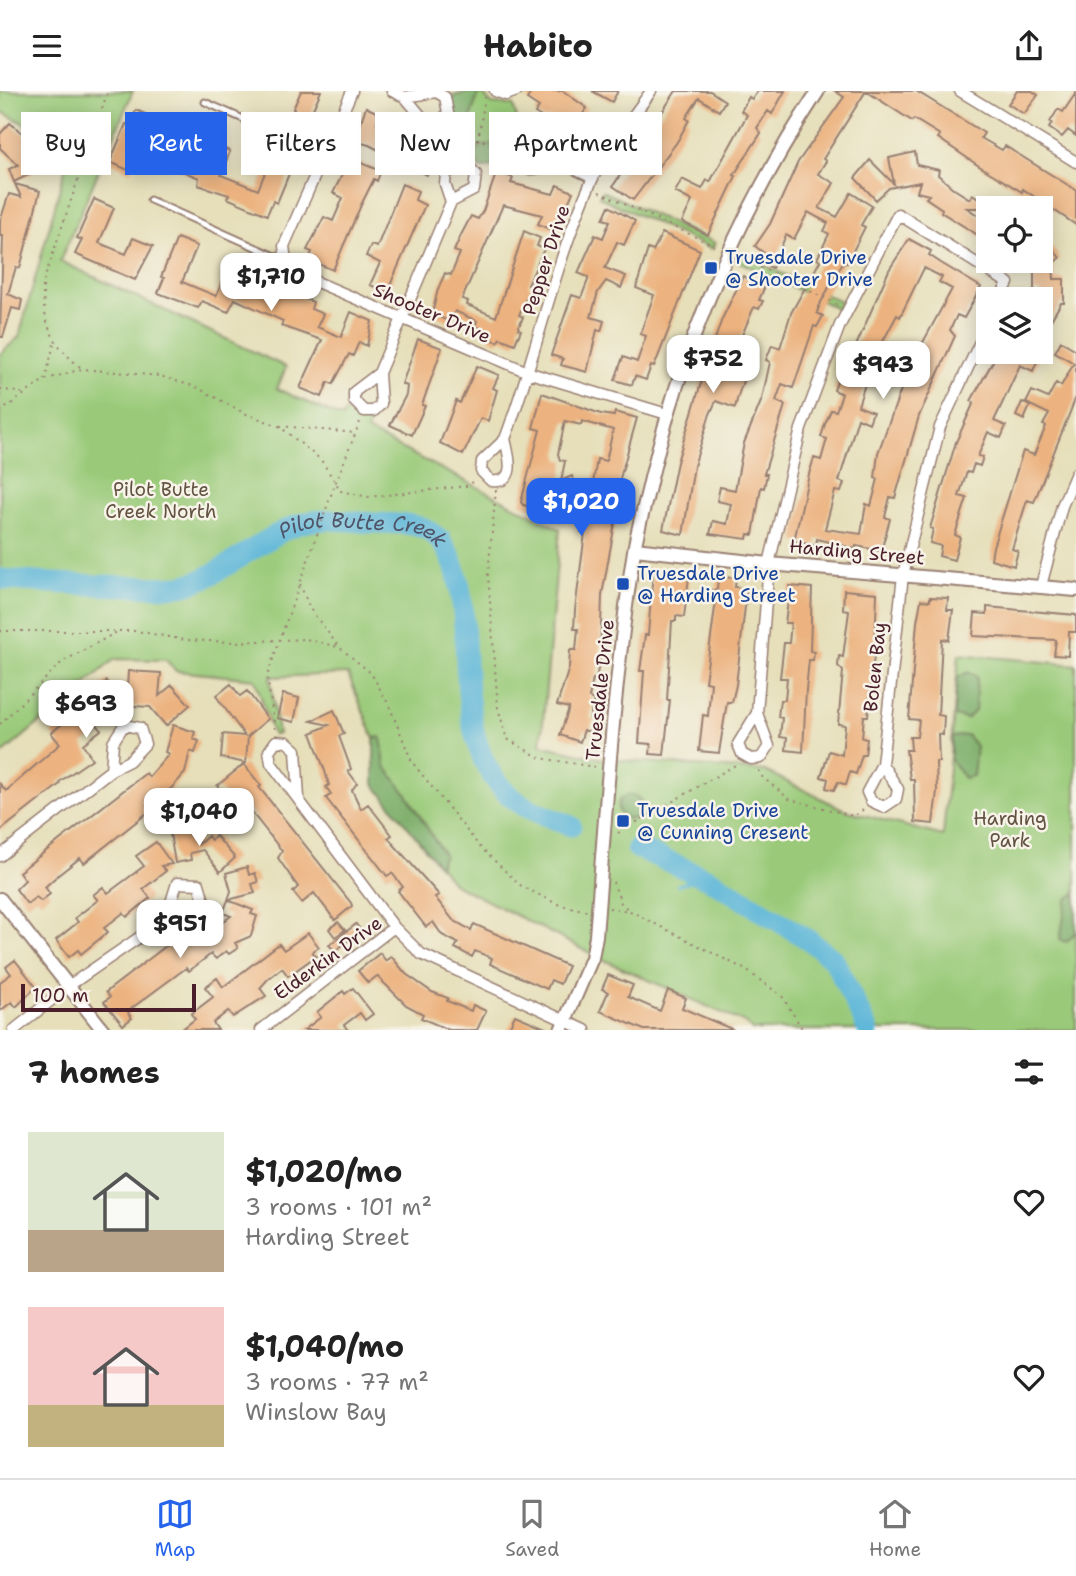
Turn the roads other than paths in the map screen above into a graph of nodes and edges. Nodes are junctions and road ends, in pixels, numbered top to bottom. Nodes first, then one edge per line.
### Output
1 (352, 91) edge
2 (392, 91) edge
3 (495, 91) edge
4 (517, 91) edge
5 (651, 91) edge
6 (818, 91) edge
7 (960, 91) edge
8 (976, 95) edge
9 (405, 97) junction
10 (205, 102) dead end
11 (343, 112) edge
12 (241, 118) edge
13 (558, 161) joint
14 (1076, 162) edge
15 (315, 175) edge
16 (587, 175) edge
17 (593, 178) junction
18 (150, 200) dead end
19 (451, 202) junction
20 (286, 261) junction
21 (1006, 287) edge
22 (403, 321) junction
23 (976, 351) edge
24 (379, 373) junction
25 (530, 373) junction
26 (667, 414) junction
27 (505, 439) junction
28 (1076, 473) edge
29 (635, 549) junction
30 (769, 564) junction
31 (903, 575) junction
32 (1041, 586) junction
33 (1076, 590) edge
34 (757, 713) junction
35 (882, 764) junction
36 (111, 770) junction
37 (299, 798) junction
38 (0, 856) edge
39 (0, 899) edge
40 (166, 919) junction
41 (394, 927) junction
42 (70, 985) junction
43 (563, 1026) edge
44 (14, 1030) edge
45 (103, 1030) edge
46 (261, 1030) edge
47 (585, 1030) edge

1 - 11 street
2 - 9 street
3 - 4 street
5 - 17 street, Pepper Drive
6 - 26 street, Truesdale Drive
7 - 8 street
8 - 14 street
9 - 9 street
10 - 12 lane
13 - 13 street
15 - 20 street
16 - 17 street
17 - 25 street, Pepper Drive
18 - 20 lane
19 - 19 street
19 - 22 street
20 - 22 street, Shooter Drive
21 - 30 street
22 - 24 street
22 - 25 street, Shooter Drive
23 - 31 street, Bolen Bay
24 - 24 street
25 - 26 street, Shooter Drive
25 - 27 street, Pepper Drive
26 - 29 street, Truesdale Drive
27 - 27 street
28 - 32 street
29 - 30 street, Harding Street
29 - 43 street, Truesdale Drive
30 - 31 street, Harding Street
30 - 34 street
31 - 32 street, Harding Street
31 - 35 street, Bolen Bay
32 - 33 street, Harding Street
34 - 34 street
35 - 35 street, Bolen Bay
36 - 36 street
36 - 38 street
37 - 37 street
37 - 41 street
39 - 42 street
40 - 40 street
40 - 42 street
41 - 43 street, Elderkin Drive
41 - 46 street, Elderkin Drive
42 - 44 street
42 - 45 street
43 - 47 street, Elderkin Drive

